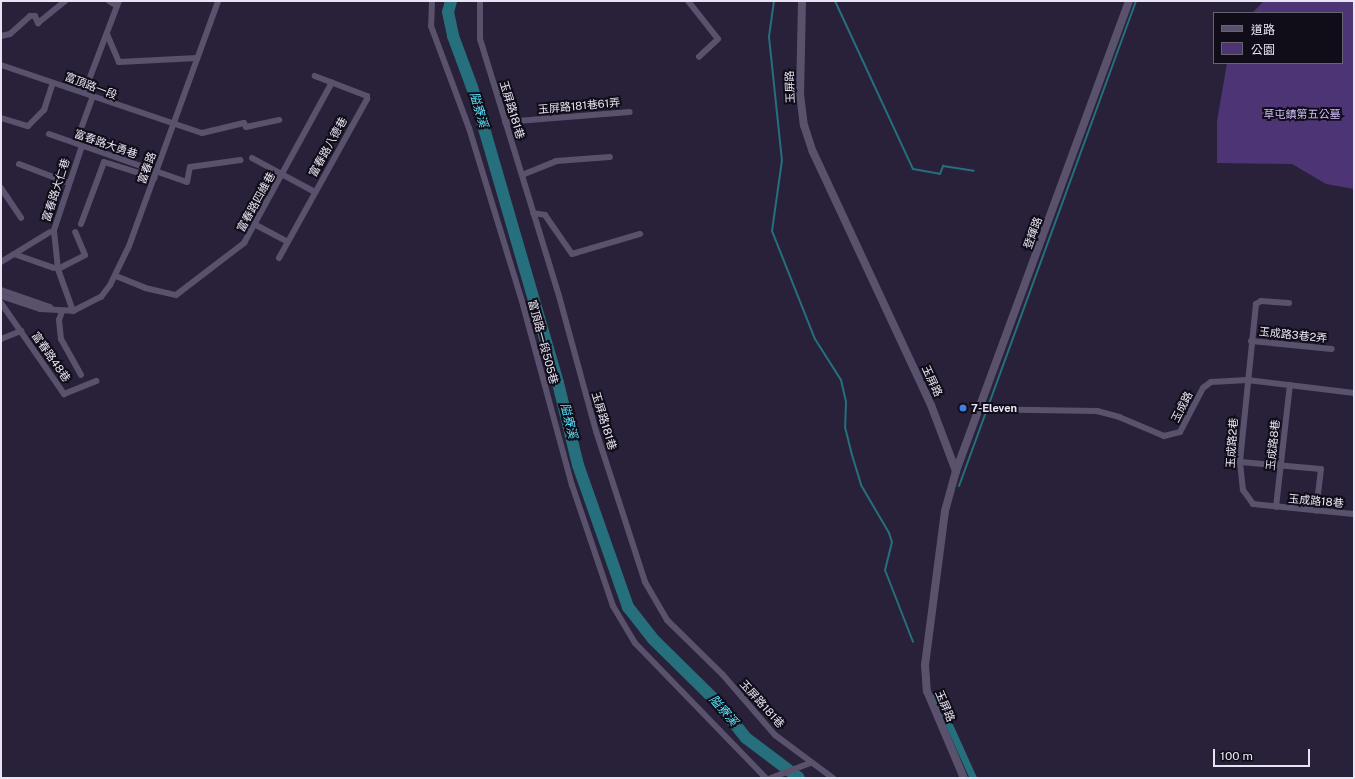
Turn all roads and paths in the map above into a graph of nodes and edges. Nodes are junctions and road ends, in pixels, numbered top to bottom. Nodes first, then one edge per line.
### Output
1 (65, 1) edge
2 (109, 1) edge
3 (218, 1) edge
4 (432, 1) edge
5 (480, 1) edge
6 (688, 1) edge
7 (802, 1) edge
8 (1129, 1) edge
9 (118, 4) edge
10 (107, 34) junction
11 (1, 36) edge
12 (699, 57) dead end
13 (197, 58) junction
14 (1, 65) edge
15 (315, 76) dead end
16 (332, 82) junction
17 (52, 83) junction
18 (84, 93) junction
19 (92, 99) junction
20 (630, 112) dead end
21 (1, 118) edge
22 (279, 120) dead end
23 (506, 122) junction
24 (173, 125) junction
25 (82, 126) dead end
26 (49, 134) dead end
27 (82, 146) junction
28 (610, 157) dead end
29 (252, 158) dead end
30 (241, 160) dead end
31 (18, 164) dead end
32 (156, 175) junction
33 (282, 175) junction
34 (522, 175) junction
35 (69, 183) junction
36 (1, 188) edge
37 (315, 192) junction
38 (533, 213) junction
39 (21, 218) dead end
40 (81, 224) dead end
41 (256, 224) junction
42 (50, 232) dead end
43 (75, 232) dead end
44 (640, 234) dead end
45 (288, 242) junction
46 (14, 254) junction
47 (279, 258) dead end
48 (1, 262) edge
49 (56, 268) junction
50 (116, 276) junction
51 (1, 290) edge
52 (1, 296) edge
53 (1, 303) edge
54 (1289, 303) dead end
55 (62, 311) junction
56 (73, 311) junction
57 (21, 331) junction
58 (1, 338) edge
59 (1251, 341) junction
60 (1332, 349) dead end
61 (81, 375) dead end
62 (1247, 380) junction
63 (96, 381) dead end
64 (1290, 385) junction
65 (1354, 393) edge
66 (980, 409) junction
67 (1240, 462) junction
68 (1281, 465) junction
69 (956, 471) junction
70 (1276, 507) junction
71 (1316, 511) junction
72 (1354, 514) edge
73 (809, 764) junction
74 (766, 778) edge
75 (772, 778) edge
76 (833, 778) edge
77 (964, 778) edge

1 - 11 street
2 - 9 street
3 - 13 street, 富春路
4 - 74 street, 富頂路一段505巷
5 - 23 street, 玉屏路181巷
6 - 12 street
7 - 69 street, 玉屏路
8 - 66 street, 登輝路
9 - 10 street
10 - 13 street
10 - 18 street
13 - 24 street, 富春路
14 - 17 street, 富頂路一段
15 - 16 street, 富春路八德巷
16 - 33 street, 富春路四維巷
16 - 37 street, 富春路八德巷
17 - 18 street, 富頂路一段
17 - 21 street
18 - 19 street, 富頂路一段
19 - 24 street, 富頂路一段
19 - 25 street
20 - 23 street, 玉屏路181巷61弄
22 - 24 street, 富頂路一段
23 - 34 street, 玉屏路181巷
24 - 32 street, 富春路
26 - 27 street, 富春路大勇巷
27 - 32 street, 富春路大勇巷
27 - 35 street, 富春路大仁巷
28 - 34 street
29 - 33 street
30 - 32 street
31 - 35 street
32 - 40 street
32 - 50 street, 富春路
33 - 37 street
33 - 41 street, 富春路四維巷
34 - 38 street, 玉屏路181巷
35 - 49 street, 富春路大仁巷
36 - 39 street
37 - 45 street, 富春路八德巷
38 - 44 street
38 - 73 street, 玉屏路181巷
41 - 45 street
41 - 50 street, 富春路四維巷
42 - 46 street
43 - 49 street
45 - 47 street, 富春路八德巷
46 - 48 street
46 - 49 street
49 - 56 street, 富春路大仁巷
50 - 56 street, 富春路
51 - 55 street, 富春路
52 - 55 street, 富春路
53 - 57 street, 富春路48巷
54 - 59 street, 玉成路2巷
55 - 56 street, 富春路
55 - 61 street
57 - 58 street
57 - 63 street, 富春路48巷
59 - 60 street, 玉成路3巷2弄
59 - 62 street, 玉成路2巷
62 - 64 street, 玉成路
62 - 66 street, 玉成路
62 - 67 street, 玉成路2巷
64 - 65 street, 玉成路
64 - 68 street, 玉成路8巷
66 - 69 street, 登輝路
67 - 68 street
67 - 70 street, 玉成路2巷
68 - 70 street, 玉成路8巷
68 - 71 street
69 - 77 street, 玉屏路
70 - 71 street, 玉成路18巷
71 - 72 street, 玉成路18巷
73 - 75 street
73 - 76 street, 玉屏路181巷

